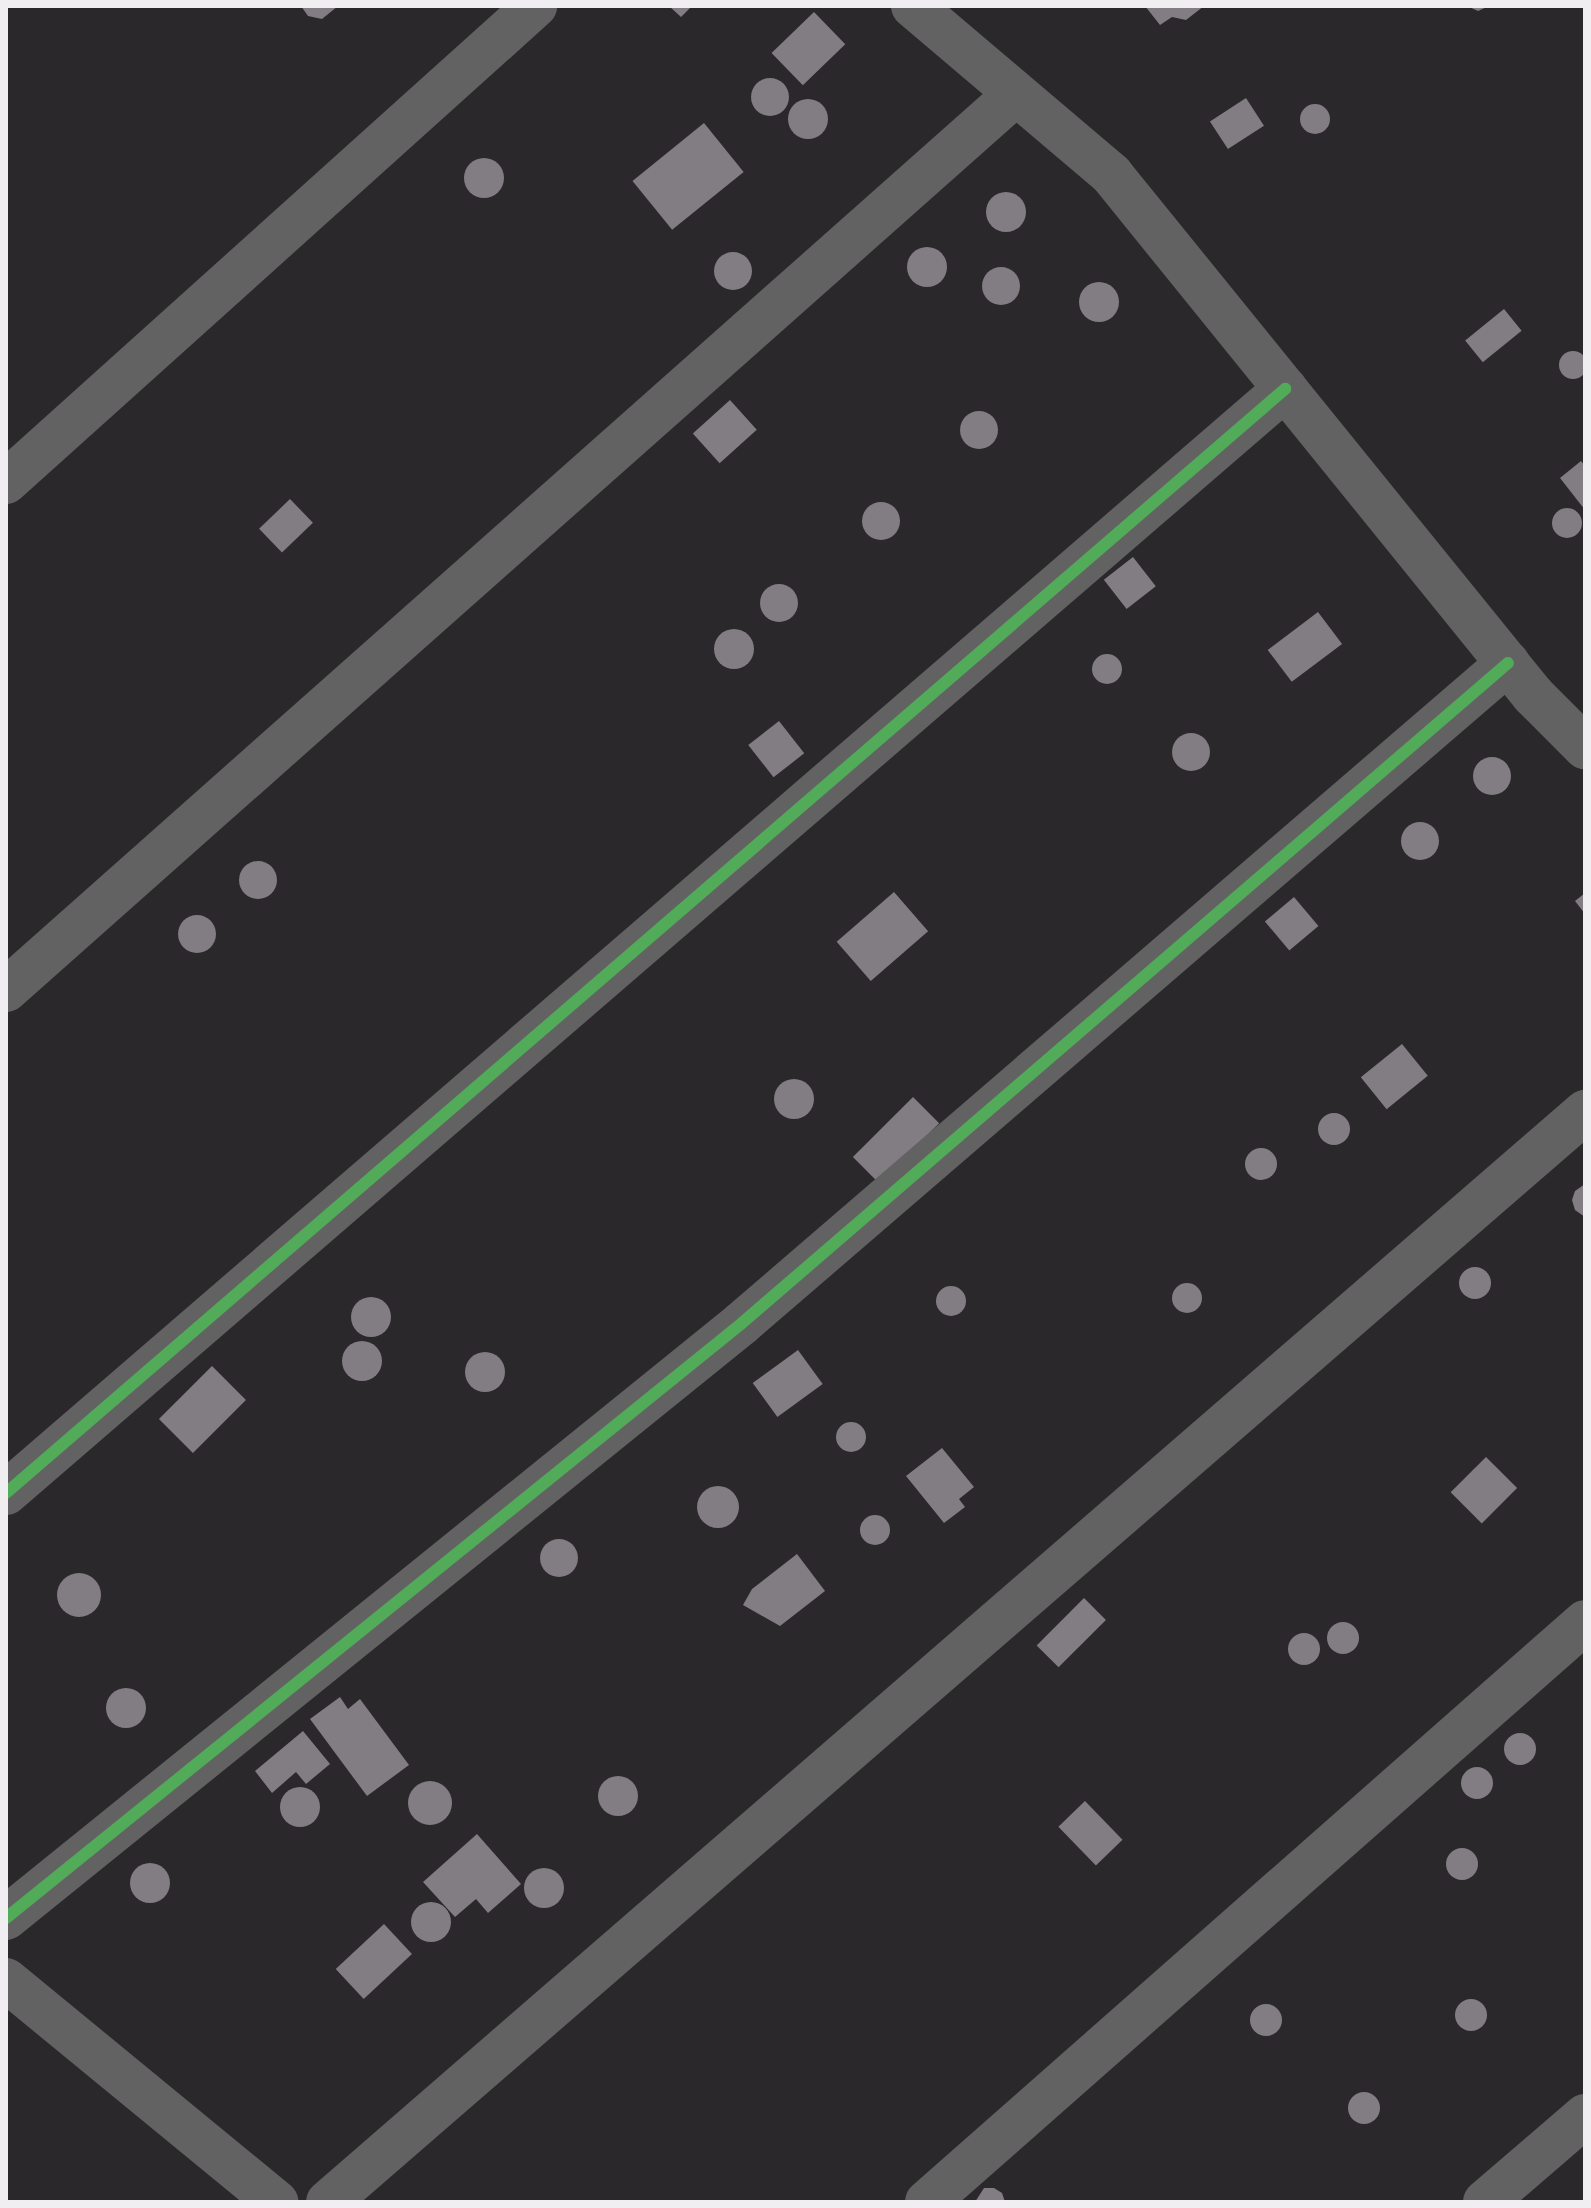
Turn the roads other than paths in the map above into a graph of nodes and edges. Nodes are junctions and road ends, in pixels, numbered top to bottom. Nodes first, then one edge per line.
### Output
1 (535, 6) edge
2 (913, 6) edge
3 (1016, 94) junction
4 (1285, 389) junction
5 (6, 482) edge
6 (1508, 663) junction
7 (1577, 725) edge
8 (6, 990) edge
9 (1585, 1112) edge
10 (6, 1493) edge
11 (1585, 1622) edge
12 (6, 1918) edge
13 (6, 1980) edge
14 (1585, 2116) edge
15 (276, 2202) edge
16 (328, 2202) edge
17 (927, 2202) edge
18 (1485, 2202) edge

1 - 5 street
2 - 3 street
3 - 4 street
3 - 8 street
4 - 6 street
4 - 10 street
6 - 7 street
6 - 12 street
9 - 16 street
11 - 17 street
13 - 15 street
14 - 18 street

